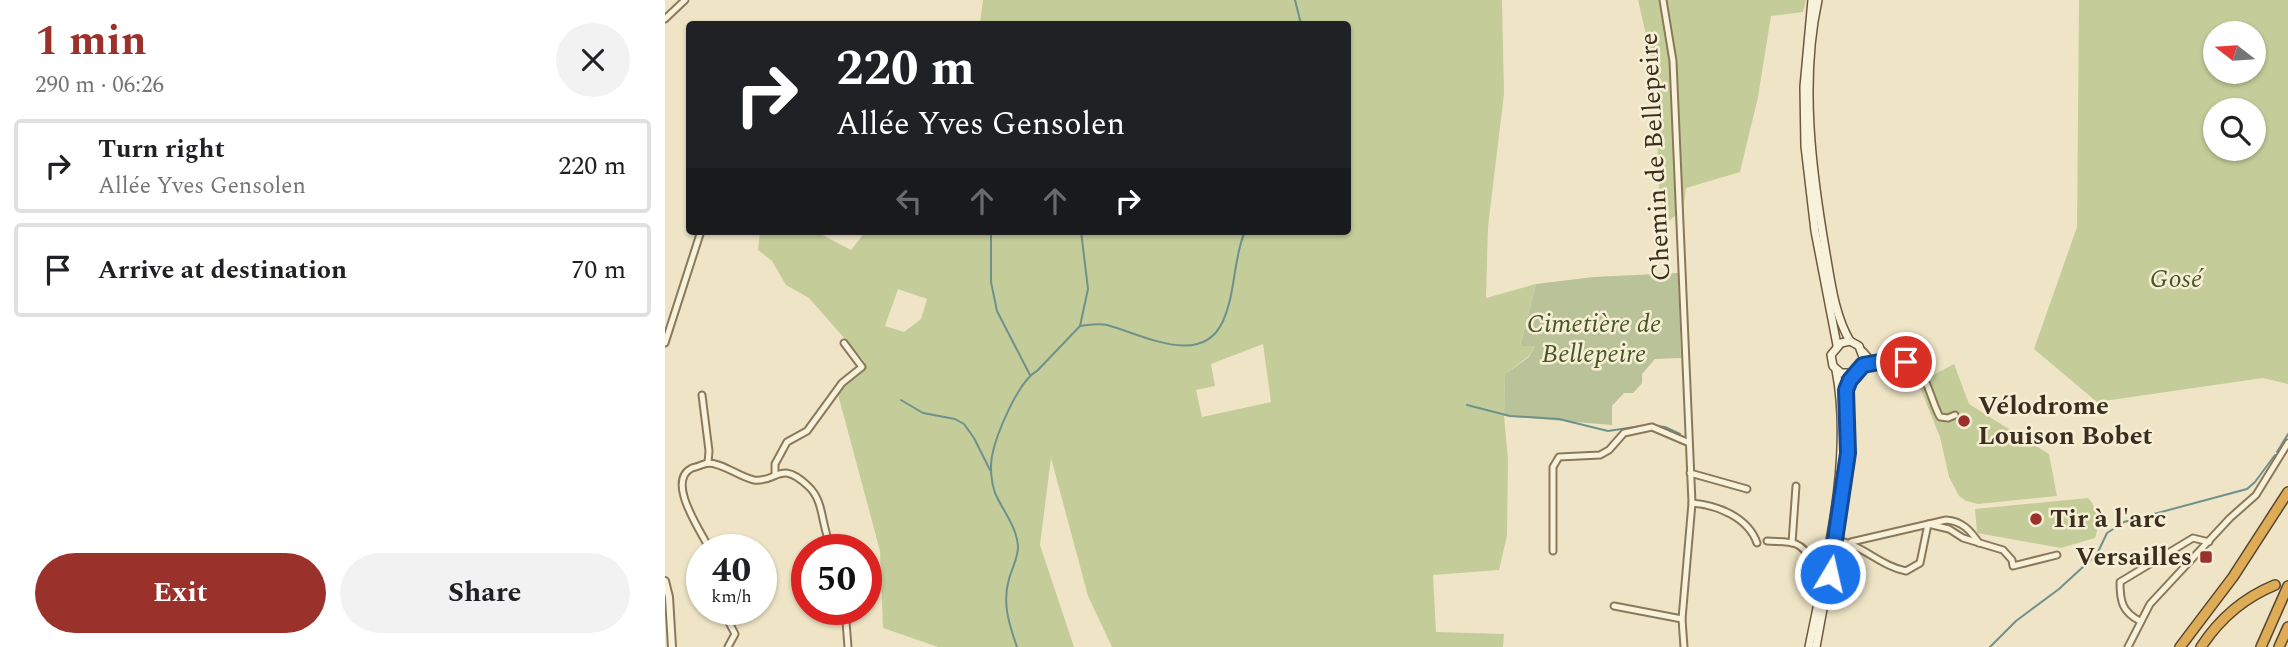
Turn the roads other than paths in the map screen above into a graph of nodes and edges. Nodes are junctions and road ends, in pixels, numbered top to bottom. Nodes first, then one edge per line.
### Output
1 (685, 0) edge
2 (1663, 0) edge
3 (1812, 0) edge
4 (1818, 0) edge
5 (665, 19) edge
6 (700, 235) edge
7 (1850, 341) junction
8 (665, 343) edge
9 (844, 343) dead end
10 (1837, 345) junction
11 (1862, 350) junction
12 (1880, 362) junction
13 (1863, 365) junction
14 (1836, 370) junction
15 (1854, 373) junction
16 (702, 395) dead end
17 (1955, 415) dead end
18 (1687, 442) junction
19 (2288, 443) edge
20 (708, 463) junction
21 (1689, 473) junction
22 (775, 474) junction
23 (1797, 486) dead end
24 (1747, 489) dead end
25 (2288, 492) edge
26 (1692, 503) junction
27 (1928, 524) junction
28 (702, 534) edge
29 (825, 534) edge
30 (1835, 540) junction
31 (1767, 541) dead end
32 (1851, 542) junction
33 (2209, 542) junction
34 (1757, 543) dead end
35 (1792, 543) junction
36 (1979, 543) junction
37 (1553, 551) dead end
38 (2057, 555) dead end
39 (1824, 573) junction
40 (665, 581) edge
41 (2275, 585) dead end
42 (2286, 591) edge
43 (1614, 606) dead end
44 (1682, 618) junction
45 (2140, 621) junction
46 (730, 625) edge
47 (846, 625) edge
48 (2288, 627) edge
49 (670, 646) edge
50 (728, 647) edge
51 (848, 647) edge
52 (1684, 647) edge
53 (1809, 647) edge
54 (1816, 647) edge
55 (2128, 647) edge
56 (2180, 647) edge
57 (2201, 647) edge
58 (2262, 647) edge
59 (2280, 647) edge

1 - 5 street
2 - 18 street, Chemin de Bellepeire
3 - 10 main road
4 - 7 main road
6 - 8 street
7 - 10 main road
7 - 11 main road
9 - 22 street
10 - 14 main road
11 - 12 street
11 - 13 main road
12 - 13 street
12 - 17 street
13 - 15 main road
14 - 15 main road
14 - 39 main road
15 - 30 main road
16 - 20 street
18 - 21 street, Chemin de Bellepeire
18 - 37 street
19 - 33 street
20 - 22 street
20 - 28 street
21 - 24 street
21 - 26 street, Chemin de Bellepeire
22 - 29 street
23 - 35 street
25 - 56 highway
26 - 34 street
26 - 44 street, Chemin de Bellepeire
27 - 32 street
27 - 32 street
27 - 36 street
27 - 36 street
30 - 32 street
30 - 54 main road
31 - 35 street
33 - 45 street
33 - 45 street
35 - 39 street
36 - 38 street
39 - 53 main road
40 - 49 street
41 - 57 highway
42 - 58 highway
43 - 44 street
44 - 52 street, Chemin de Bellepeire
45 - 55 street
46 - 50 street
47 - 51 street
48 - 59 highway

